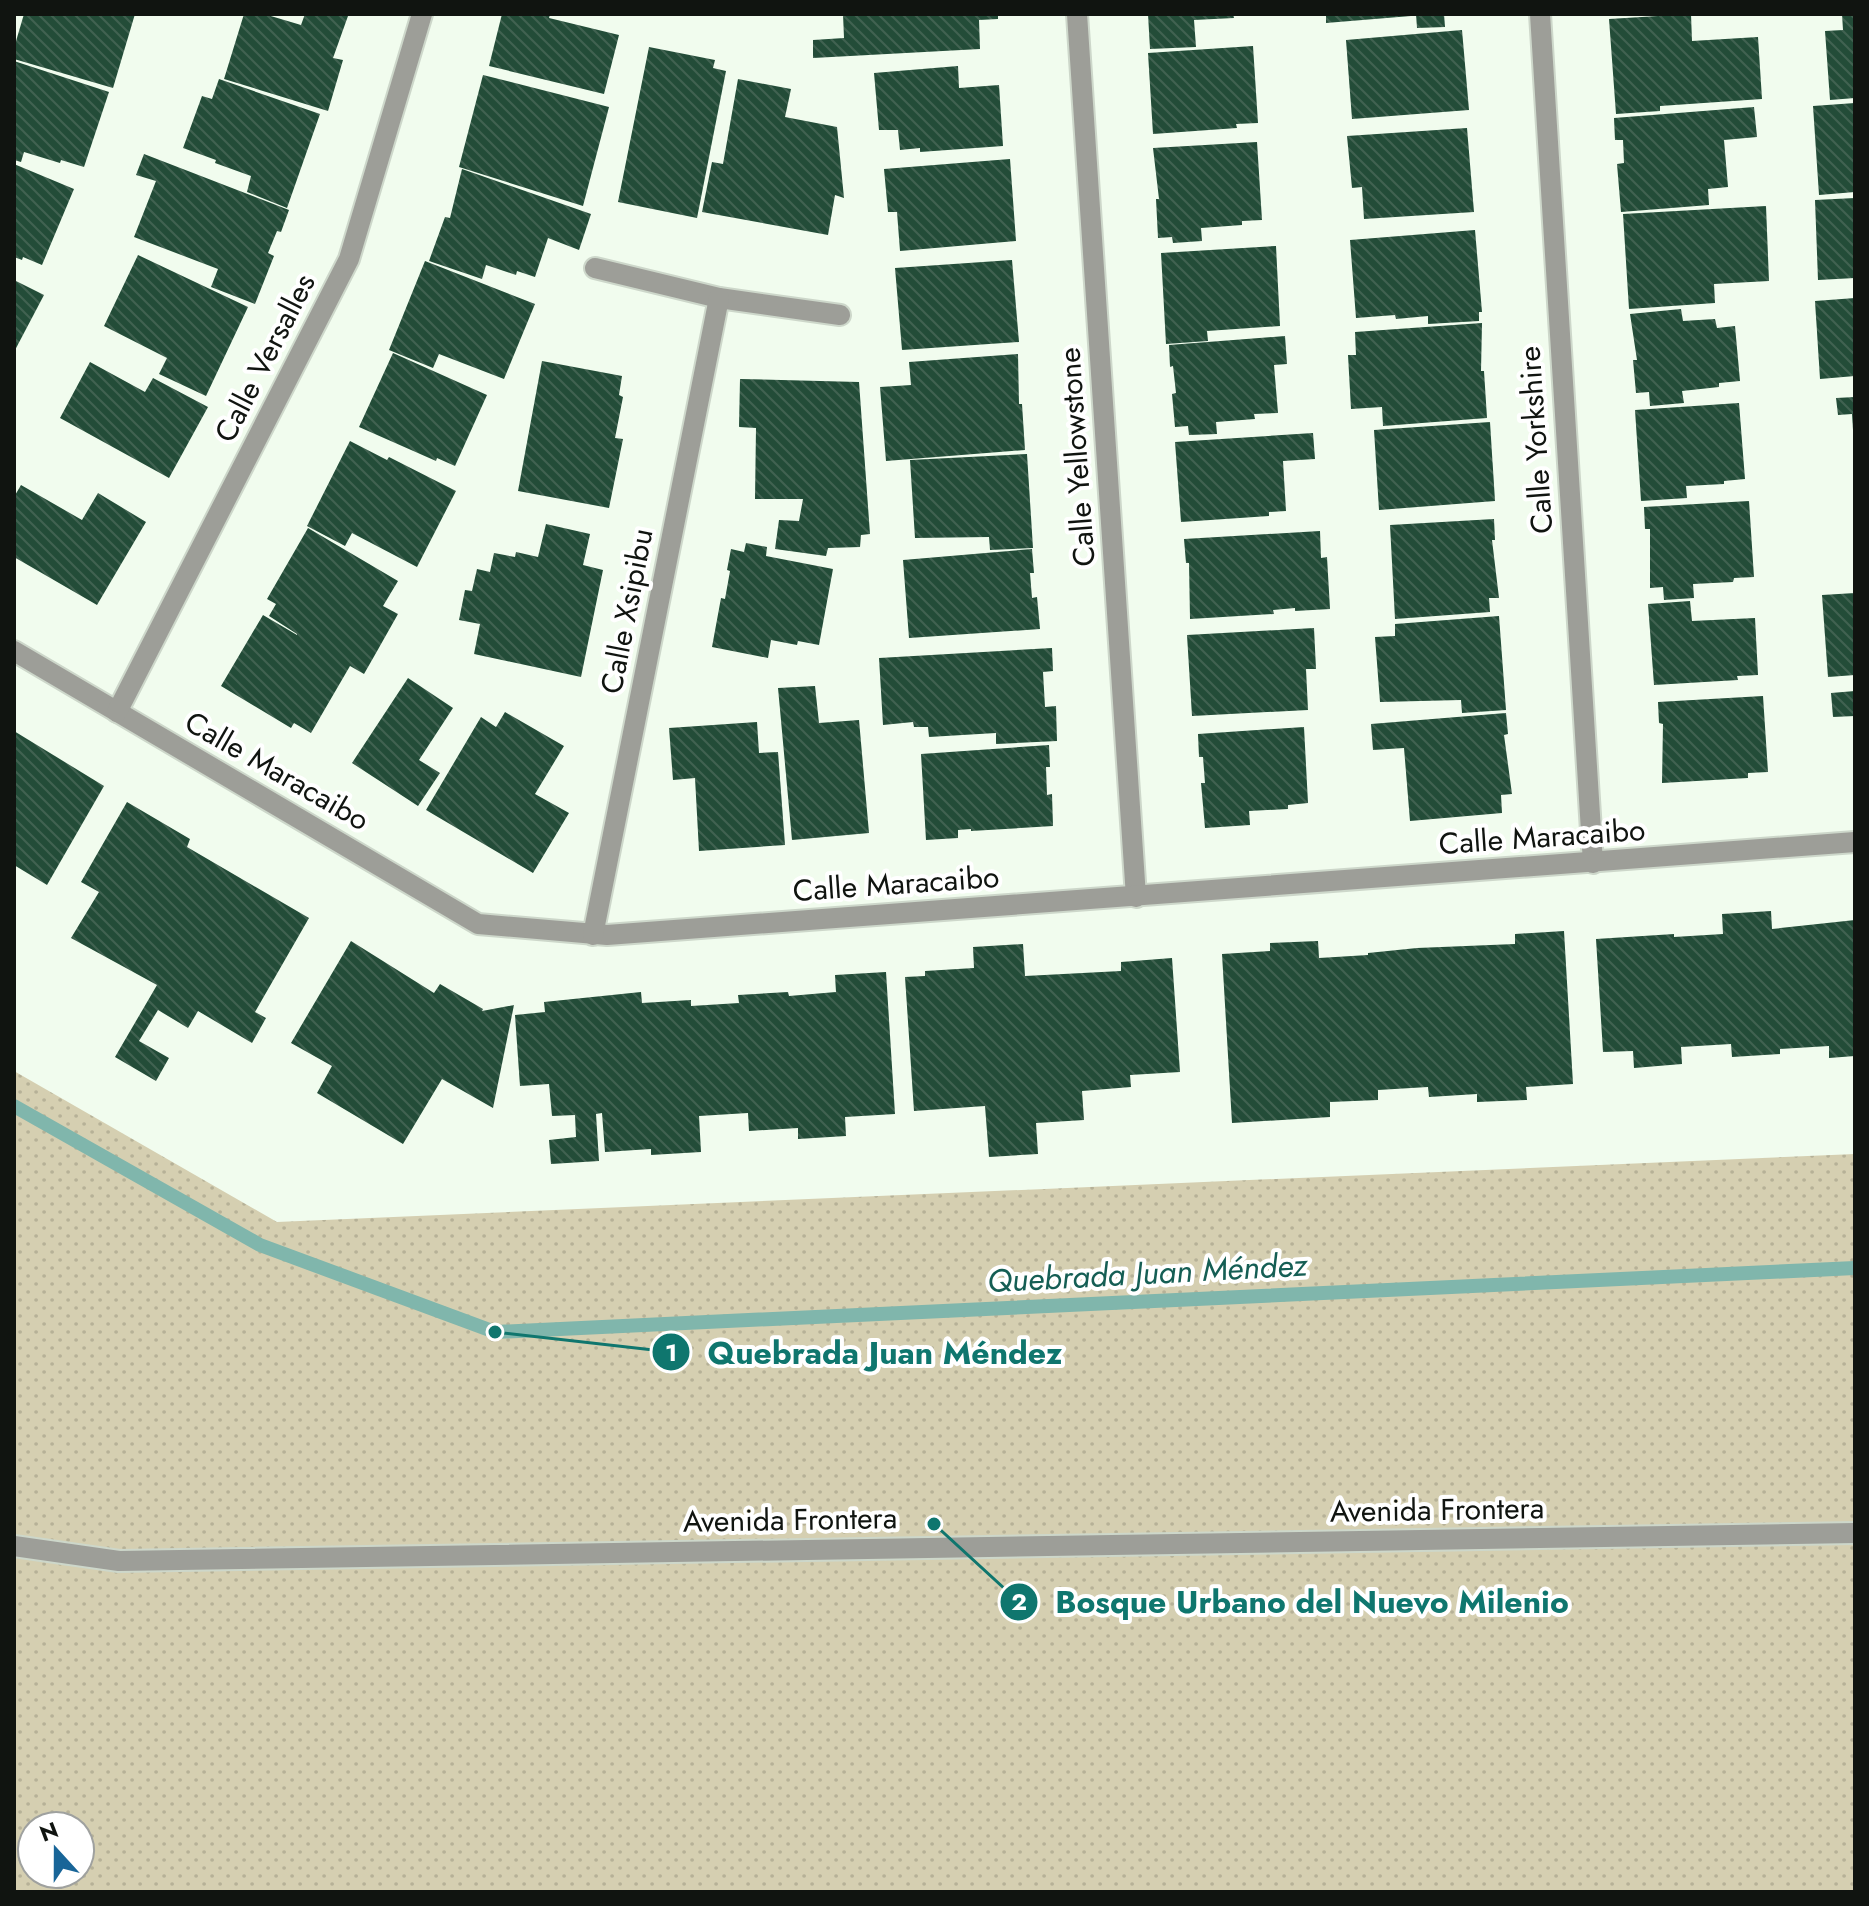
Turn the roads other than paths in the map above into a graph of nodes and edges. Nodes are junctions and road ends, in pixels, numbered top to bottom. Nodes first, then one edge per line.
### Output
1 (422, 14) edge
2 (1077, 14) edge
3 (1540, 14) edge
4 (595, 268) dead end
5 (719, 298) junction
6 (840, 315) dead end
7 (14, 651) edge
8 (117, 712) junction
9 (1855, 842) edge
10 (1593, 863) junction
11 (1136, 897) junction
12 (593, 935) junction
13 (1855, 1533) edge
14 (14, 1546) edge

1 - 8 street, Calle Versalles
2 - 11 street, Calle Yellowstone
3 - 10 street, Calle Yorkshire
4 - 5 street
5 - 6 street
5 - 12 street, Calle Xsipibu
7 - 8 street, Calle Maracaibo
8 - 12 street, Calle Maracaibo
9 - 10 street, Calle Maracaibo
10 - 11 street, Calle Maracaibo
11 - 12 street, Calle Maracaibo
13 - 14 street, Avenida Frontera

